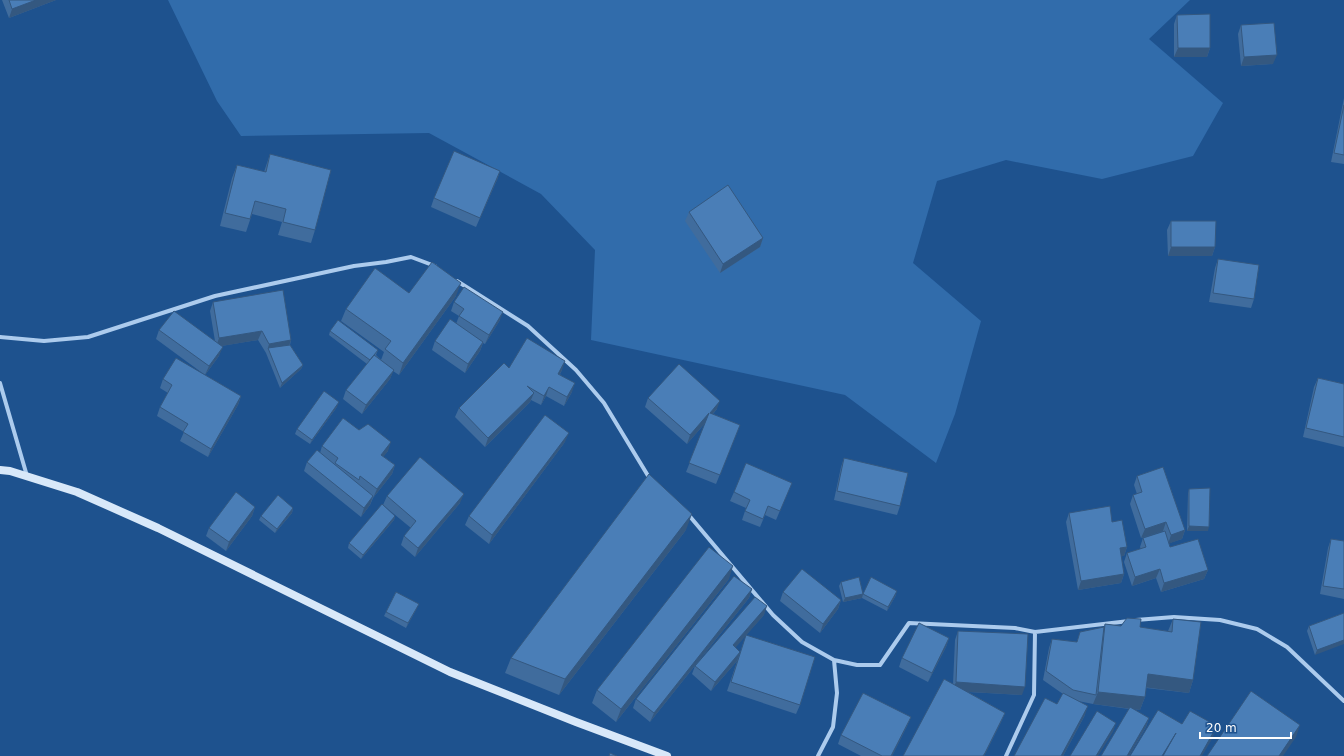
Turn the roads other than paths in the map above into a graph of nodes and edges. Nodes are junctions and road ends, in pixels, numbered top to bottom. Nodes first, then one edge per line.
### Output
1 (441, 270) edge
2 (454, 279) edge
3 (0, 337) edge
4 (0, 384) edge
5 (0, 470) edge
6 (28, 476) junction
7 (651, 481) edge
8 (685, 511) edge
9 (1035, 632) junction
10 (834, 660) junction
11 (1344, 701) edge
12 (667, 756) edge
13 (818, 756) edge
14 (1006, 756) edge

1 - 3 street
2 - 7 street
4 - 6 street
5 - 6 street
6 - 12 street
8 - 10 street
9 - 10 street
9 - 11 street
9 - 14 street
10 - 13 street

